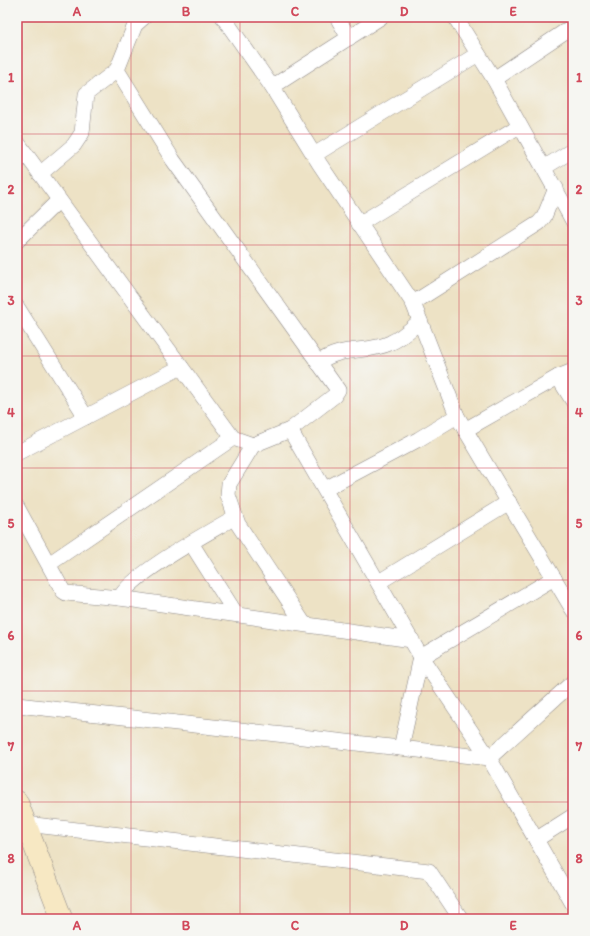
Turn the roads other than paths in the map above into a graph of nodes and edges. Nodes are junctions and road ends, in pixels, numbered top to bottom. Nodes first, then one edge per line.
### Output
1 (223, 17) edge
2 (337, 17) edge
3 (381, 17) edge
4 (455, 17) edge
5 (136, 20) edge
6 (573, 26) edge
7 (349, 38) junction
8 (478, 54) junction
9 (117, 70) junction
10 (494, 79) junction
11 (272, 87) junction
12 (519, 126) junction
13 (17, 142) edge
14 (573, 150) edge
15 (314, 155) junction
16 (545, 168) junction
17 (40, 174) junction
18 (556, 188) junction
19 (59, 200) junction
20 (573, 221) edge
21 (359, 224) junction
22 (17, 241) edge
23 (413, 303) junction
24 (17, 307) edge
25 (420, 321) junction
26 (318, 362) junction
27 (182, 367) junction
28 (573, 371) edge
29 (558, 377) junction
30 (573, 401) edge
31 (457, 416) junction
32 (86, 417) junction
33 (290, 430) junction
34 (465, 430) junction
35 (233, 438) junction
36 (253, 445) junction
37 (17, 453) edge
38 (325, 489) junction
39 (509, 502) junction
40 (17, 507) edge
41 (235, 517) junction
42 (21, 527) edge
43 (191, 543) junction
44 (49, 564) junction
45 (554, 578) junction
46 (379, 582) junction
47 (120, 598) junction
48 (573, 610) edge
49 (236, 614) junction
50 (304, 624) junction
51 (412, 640) junction
52 (421, 657) junction
53 (573, 682) edge
54 (17, 705) edge
55 (401, 748) junction
56 (489, 758) junction
57 (17, 801) edge
58 (573, 816) edge
59 (26, 824) junction
60 (537, 839) junction
61 (573, 904) edge
62 (62, 919) edge
63 (461, 919) edge

1 - 11 street
2 - 7 street
3 - 7 street
4 - 8 street
5 - 9 street
6 - 10 street
7 - 11 street
8 - 10 street
8 - 15 street
9 - 17 street
9 - 26 street
10 - 12 street
11 - 15 street
12 - 16 street
12 - 21 street
13 - 17 street
14 - 16 street
15 - 21 street
16 - 18 street
17 - 19 street
18 - 20 street
18 - 23 street
19 - 22 street
19 - 27 street
21 - 23 street
23 - 25 street
24 - 32 street
25 - 26 street
25 - 31 street
26 - 33 street
27 - 32 street
27 - 35 street
28 - 29 street
29 - 30 street
29 - 34 street
31 - 34 street
31 - 38 street
32 - 37 street
33 - 36 street
33 - 38 street
34 - 39 street
35 - 36 street
35 - 44 street
36 - 41 street
38 - 46 street
39 - 45 street
39 - 46 street
40 - 42 street
41 - 43 street
41 - 50 street
42 - 44 street
43 - 47 street
43 - 49 street
44 - 47 street
45 - 48 street
45 - 52 street
46 - 51 street
47 - 49 street
49 - 50 street
50 - 51 street
51 - 52 street
52 - 55 street
52 - 56 street
53 - 56 street
54 - 55 street
55 - 56 street
56 - 60 street
57 - 59 street
58 - 60 street
59 - 62 street
59 - 63 street
60 - 61 street

